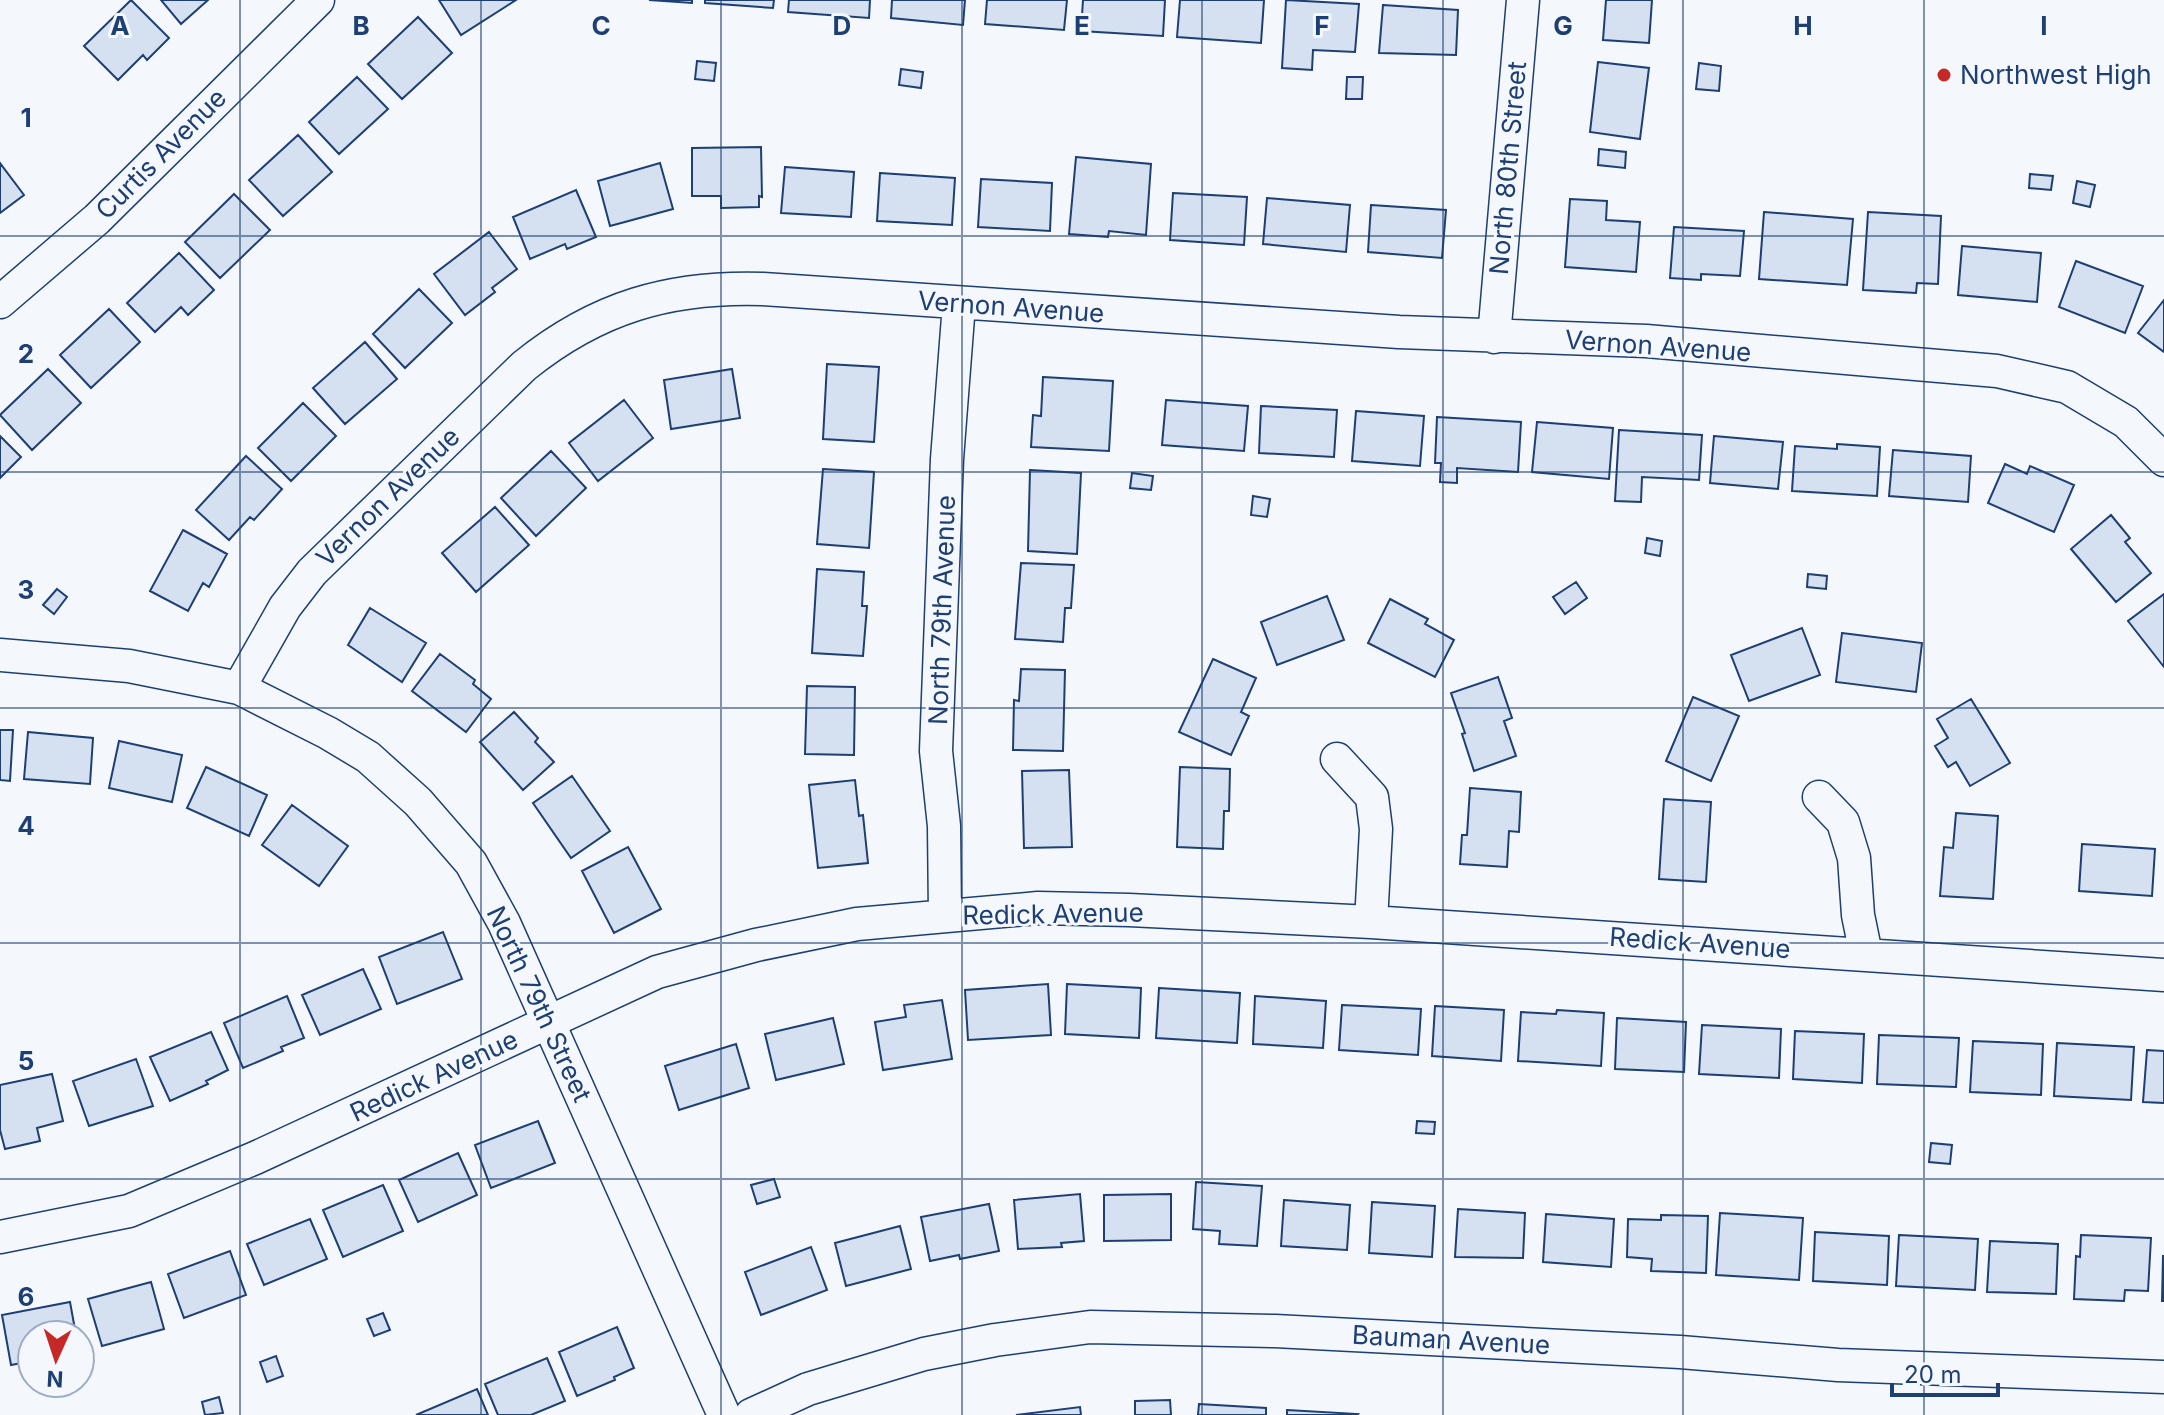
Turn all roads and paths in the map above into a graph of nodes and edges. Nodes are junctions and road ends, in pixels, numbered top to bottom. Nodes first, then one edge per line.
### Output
1 (318, 0) edge
2 (1523, 0) edge
3 (0, 302) edge
4 (959, 304) junction
5 (1494, 337) junction
6 (2164, 460) edge
7 (0, 655) edge
8 (239, 688) junction
9 (1337, 759) dead end
10 (1819, 797) dead end
11 (945, 916) junction
12 (1371, 922) junction
13 (1866, 954) junction
14 (2164, 975) edge
15 (548, 1024) junction
16 (0, 1237) edge
17 (2164, 1377) edge
18 (724, 1415) edge
19 (751, 1415) edge

1 - 3 street, Curtis Avenue
2 - 5 street, North 80th Street
4 - 5 street, Vernon Avenue
4 - 8 street, Vernon Avenue
4 - 11 street, North 79th Avenue
5 - 6 street, Vernon Avenue
7 - 8 street
8 - 15 street, North 79th Street
9 - 12 street
10 - 13 street
11 - 12 street, Redick Avenue
11 - 15 street, Redick Avenue
12 - 13 street, Redick Avenue
13 - 14 street, Redick Avenue
15 - 16 street, Redick Avenue
15 - 18 street, North 79th Street
17 - 19 street, Bauman Avenue

